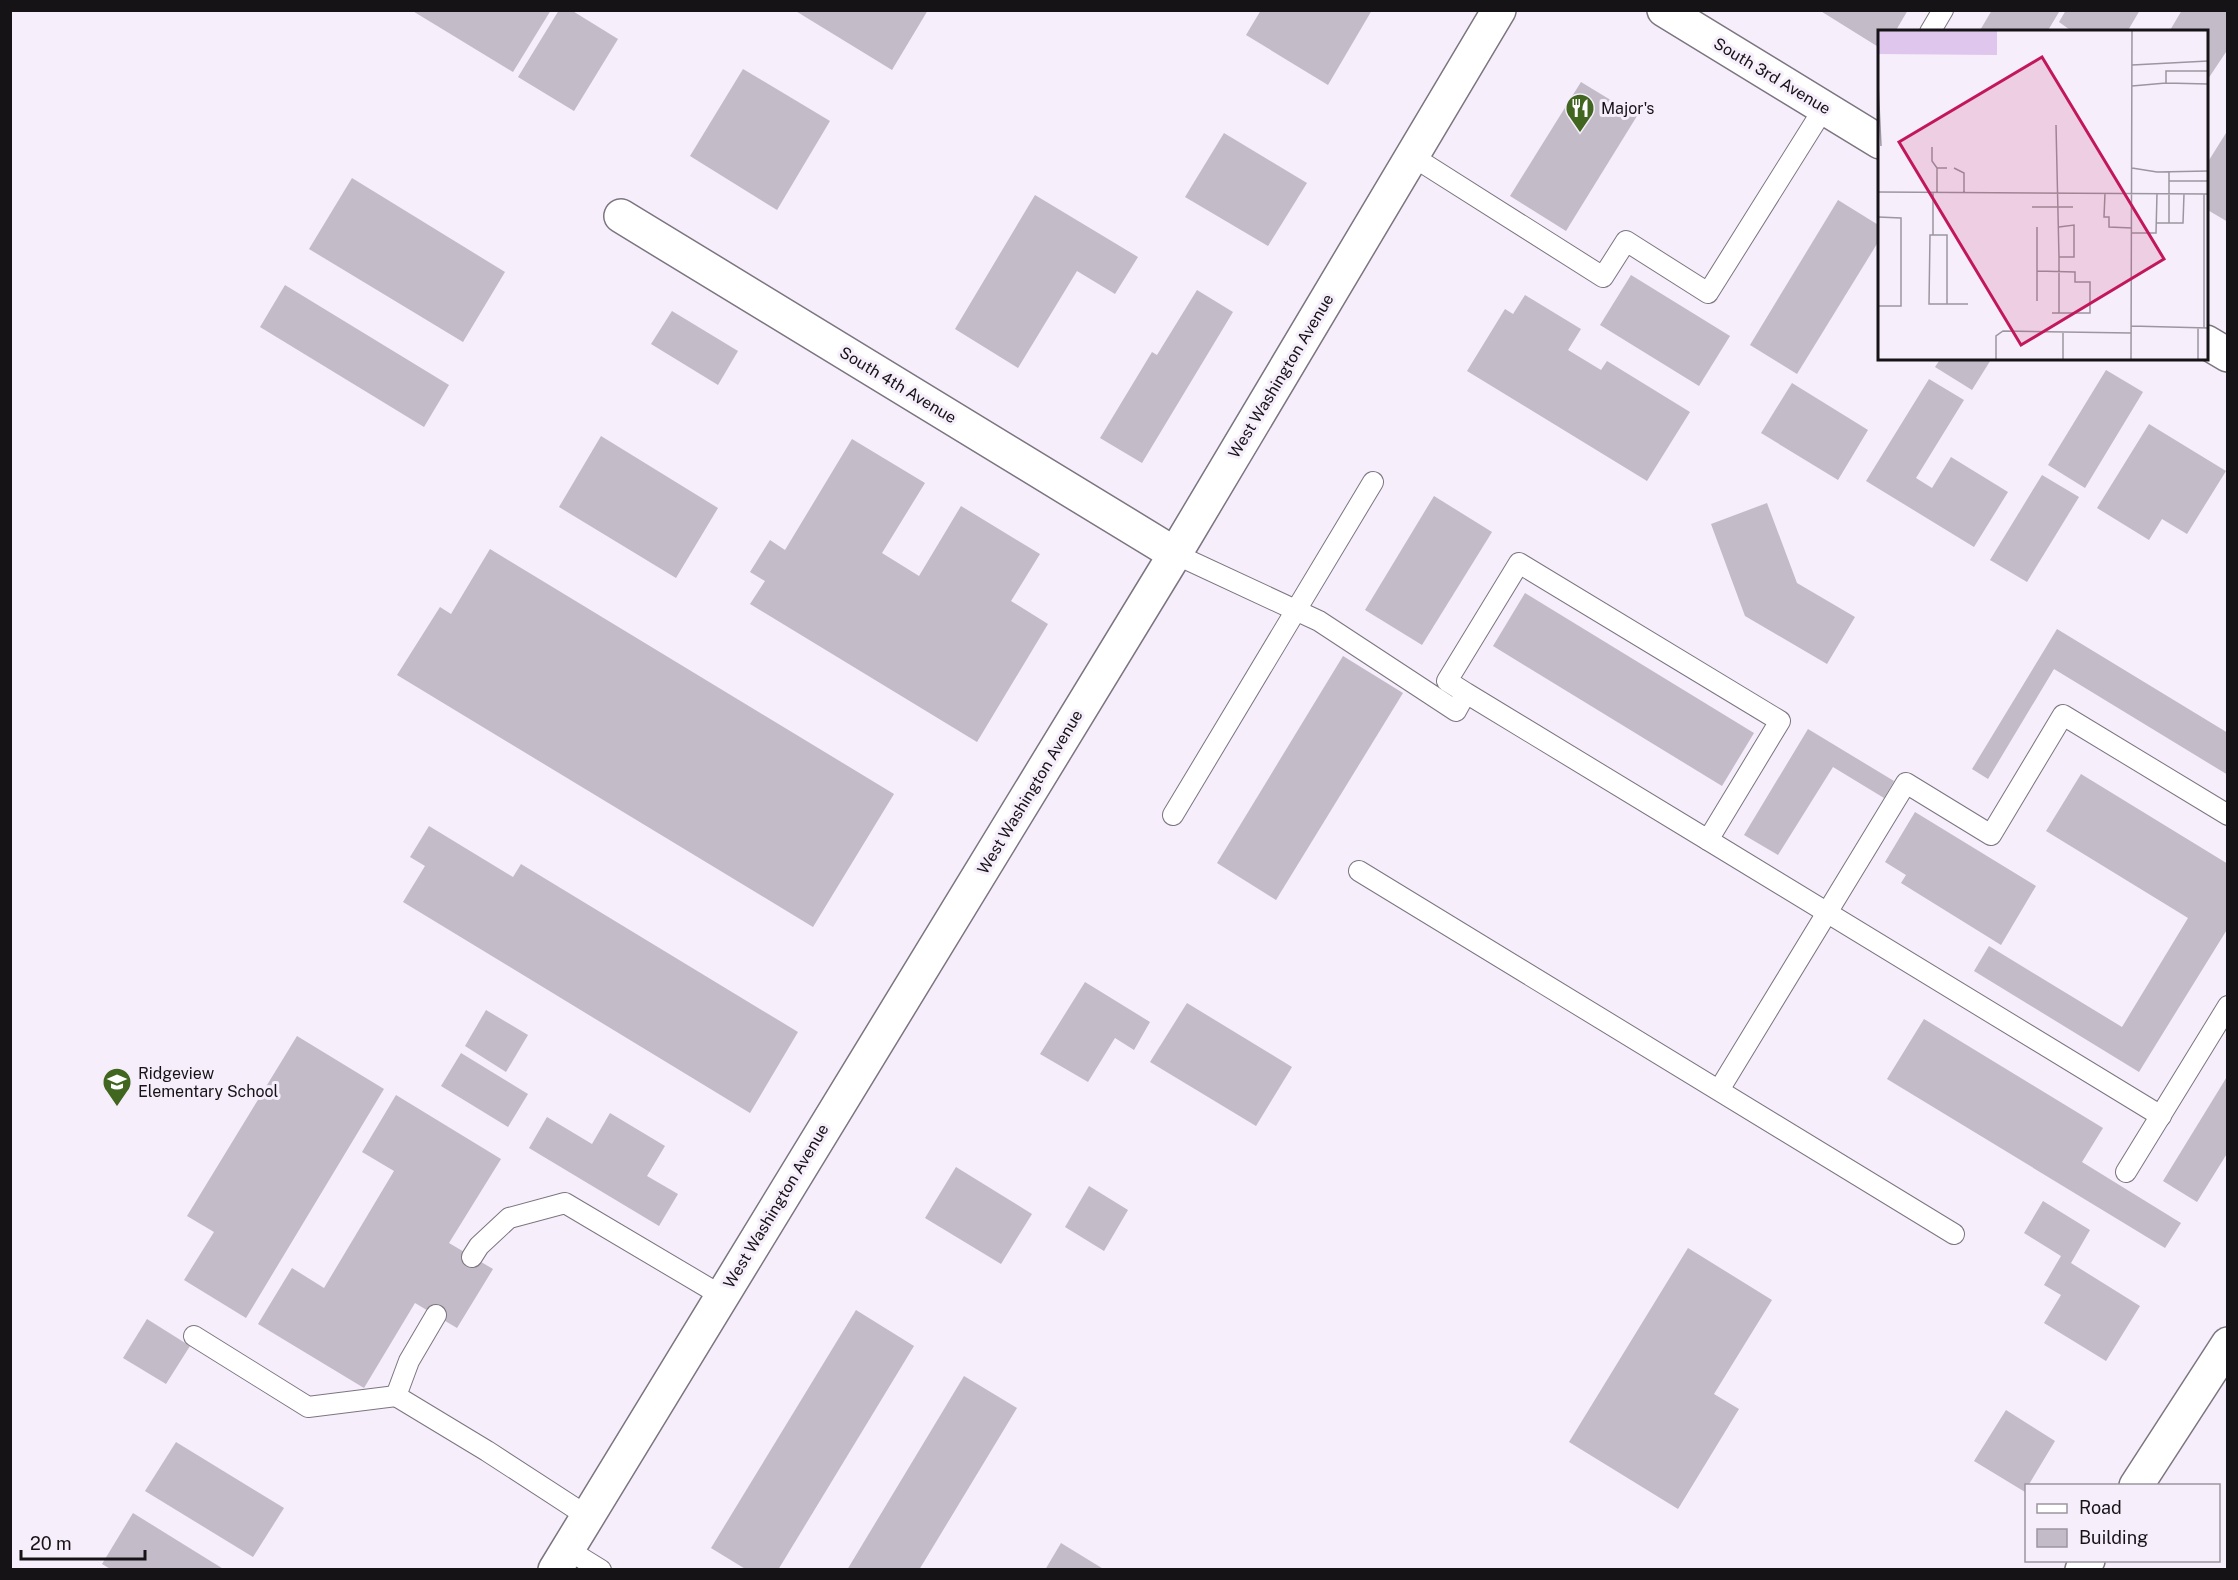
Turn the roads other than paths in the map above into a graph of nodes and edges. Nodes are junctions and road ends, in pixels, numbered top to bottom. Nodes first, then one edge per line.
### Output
1 (1499, 10) edge
2 (1665, 10) edge
3 (1943, 10) edge
4 (1931, 30) edge
5 (1824, 108) junction
6 (1876, 131) edge
7 (1412, 156) junction
8 (621, 216) dead end
9 (2208, 343) edge
10 (2228, 355) edge
11 (1373, 482) dead end
12 (1174, 554) junction
13 (1296, 610) junction
14 (1466, 693) junction
15 (1173, 815) dead end
16 (2228, 815) edge
17 (1708, 840) junction
18 (1359, 871) dead end
19 (1827, 913) junction
20 (2228, 1006) edge
21 (1719, 1090) junction
22 (2161, 1116) junction
23 (2126, 1172) dead end
24 (1954, 1234) dead end
25 (472, 1257) dead end
26 (722, 1296) junction
27 (436, 1316) dead end
28 (194, 1336) dead end
29 (2228, 1344) edge
30 (396, 1396) junction
31 (2137, 1484) edge
32 (587, 1516) junction
33 (561, 1559) edge
34 (601, 1569) edge

1 - 7 main road, West Washington Avenue
2 - 5 main road, South 3rd Avenue
3 - 4 lane
5 - 6 main road, South 3rd Avenue
5 - 7 lane
7 - 12 main road, West Washington Avenue
8 - 12 main road, South 4th Avenue
9 - 10 main road
11 - 13 lane
12 - 13 lane
12 - 26 main road, West Washington Avenue
13 - 14 lane
13 - 15 lane
14 - 17 lane
14 - 17 lane
16 - 19 lane
17 - 19 lane
18 - 21 lane
19 - 21 lane
19 - 22 lane
20 - 22 lane
21 - 24 lane
22 - 23 lane
25 - 26 lane
26 - 32 main road, West Washington Avenue
27 - 30 lane
28 - 30 lane
29 - 31 main road
30 - 32 lane
32 - 33 main road, West Washington Avenue
33 - 34 lane

